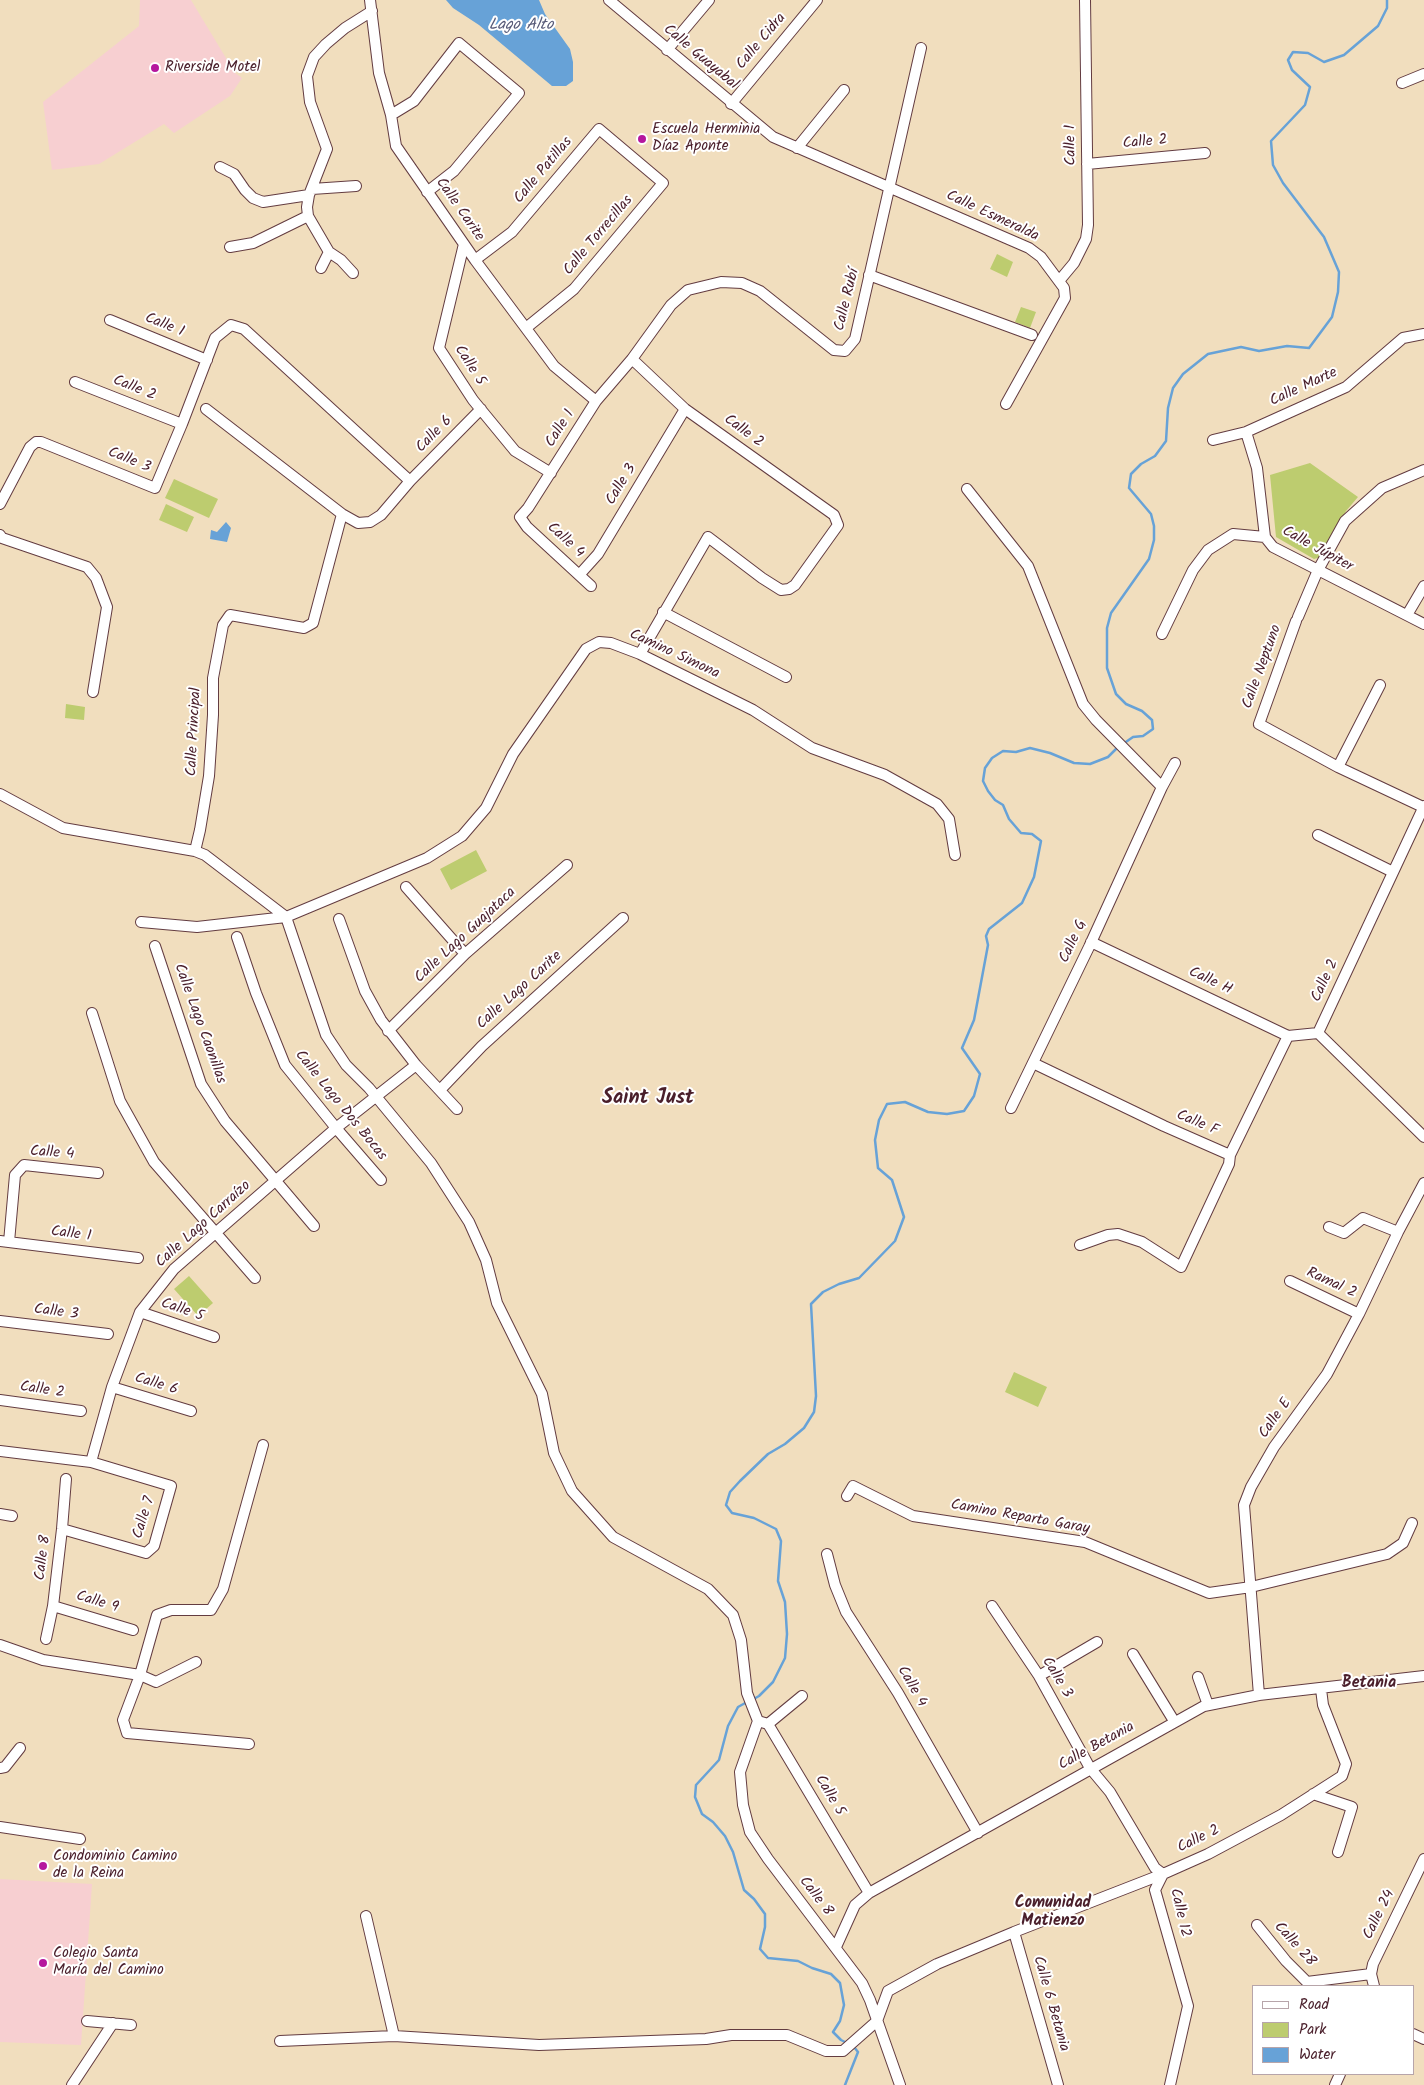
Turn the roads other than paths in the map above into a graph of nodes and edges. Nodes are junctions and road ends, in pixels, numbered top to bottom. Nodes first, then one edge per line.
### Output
1 (370, 0) edge
2 (609, 0) edge
3 (709, 0) edge
4 (817, 0) edge
5 (1085, 0) edge
6 (372, 11) junction
7 (921, 48) dead end
8 (667, 50) junction
9 (1424, 74) edge
10 (1402, 83) dead end
11 (844, 90) dead end
12 (731, 104) junction
13 (391, 115) junction
14 (773, 137) joint
15 (797, 148) junction
16 (1205, 153) dead end
17 (635, 159) joint
18 (1087, 164) junction
19 (220, 167) dead end
20 (356, 186) dead end
21 (889, 188) junction
22 (310, 192) junction
23 (427, 192) junction
24 (308, 216) junction
25 (464, 244) junction
26 (230, 246) dead end
27 (329, 252) junction
28 (475, 260) junction
29 (321, 268) dead end
30 (353, 273) dead end
31 (869, 275) junction
32 (1059, 281) junction
33 (110, 320) dead end
34 (526, 328) junction
35 (1424, 334) edge
36 (1032, 335) dead end
37 (632, 359) junction
38 (206, 360) junction
39 (75, 382) dead end
40 (596, 401) junction
41 (1006, 404) dead end
42 (206, 409) dead end
43 (481, 409) junction
44 (685, 409) junction
45 (182, 424) junction
46 (1246, 432) junction
47 (1214, 440) dead end
48 (1424, 470) edge
49 (551, 473) junction
50 (410, 481) junction
51 (968, 489) dead end
52 (0, 504) edge
53 (342, 514) junction
54 (520, 517) joint
55 (0, 535) edge
56 (1265, 537) junction
57 (1318, 570) junction
58 (580, 574) junction
59 (591, 586) dead end
60 (1424, 586) edge
61 (663, 612) junction
62 (1407, 615) junction
63 (1424, 624) edge
64 (1162, 634) dead end
65 (640, 654) junction
66 (786, 677) dead end
67 (1380, 685) dead end
68 (93, 692) dead end
69 (1259, 724) joint
70 (1175, 763) dead end
71 (1338, 767) junction
72 (1162, 787) junction
73 (0, 794) edge
74 (1424, 806) edge
75 (1318, 835) dead end
76 (195, 851) junction
77 (955, 855) dead end
78 (567, 865) dead end
79 (1393, 872) junction
80 (406, 887) dead end
81 (286, 917) junction
82 (622, 918) dead end
83 (339, 919) dead end
84 (141, 922) dead end
85 (237, 937) dead end
86 (1091, 942) junction
87 (154, 946) dead end
88 (465, 954) junction
89 (92, 1013) dead end
90 (388, 1031) junction
91 (1318, 1033) junction
92 (1288, 1036) junction
93 (1033, 1063) junction
94 (416, 1065) junction
95 (440, 1090) junction
96 (376, 1096) junction
97 (1010, 1108) dead end
98 (457, 1109) dead end
99 (336, 1128) junction
100 (1424, 1137) edge
101 (1230, 1155) junction
102 (98, 1173) dead end
103 (381, 1180) dead end
104 (275, 1181) junction
105 (1424, 1183) edge
106 (314, 1226) dead end
107 (1329, 1227) dead end
108 (1398, 1232) junction
109 (215, 1233) junction
110 (4, 1241) edge
111 (1080, 1245) dead end
112 (138, 1258) dead end
113 (255, 1278) dead end
114 (1290, 1281) dead end
115 (140, 1312) junction
116 (1359, 1314) junction
117 (0, 1321) edge
118 (108, 1334) dead end
119 (214, 1337) dead end
120 (112, 1387) junction
121 (0, 1400) edge
122 (81, 1411) dead end
123 (191, 1411) dead end
124 (263, 1445) dead end
125 (0, 1450) edge
126 (91, 1462) junction
127 (66, 1479) dead end
128 (846, 1496) dead end
129 (0, 1514) edge
130 (12, 1516) dead end
131 (1412, 1523) dead end
132 (62, 1529) junction
133 (827, 1554) dead end
134 (1251, 1587) junction
135 (53, 1606) junction
136 (992, 1606) dead end
137 (133, 1630) dead end
138 (46, 1639) dead end
139 (1097, 1642) dead end
140 (0, 1645) edge
141 (1133, 1654) dead end
142 (196, 1662) dead end
143 (140, 1675) junction
144 (1039, 1676) junction
145 (1424, 1676) edge
146 (1198, 1677) dead end
147 (1321, 1689) junction
148 (1259, 1695) junction
149 (802, 1696) dead end
150 (1208, 1705) junction
151 (1174, 1721) junction
152 (763, 1722) junction
153 (249, 1744) dead end
154 (20, 1748) dead end
155 (0, 1768) edge
156 (1090, 1768) junction
157 (1313, 1794) junction
158 (0, 1826) edge
159 (978, 1833) junction
160 (80, 1839) dead end
161 (1338, 1852) dead end
162 (1424, 1859) edge
163 (1163, 1874) junction
164 (869, 1893) junction
165 (366, 1916) dead end
166 (1257, 1925) dead end
167 (1014, 1932) junction
168 (836, 1947) junction
169 (1371, 1974) junction
170 (1306, 1984) edge
171 (1374, 1985) edge
172 (86, 2021) dead end
173 (877, 2021) junction
174 (113, 2024) junction
175 (131, 2025) dead end
176 (394, 2036) junction
177 (280, 2041) dead end
178 (72, 2085) edge
179 (900, 2085) edge
180 (1058, 2085) edge
181 (1170, 2085) edge

1 - 6 street, Calle Carite
2 - 8 street, Calle Guayabal
3 - 8 street
4 - 12 street, Calle Cidra
5 - 18 street, Calle 1
6 - 13 street, Calle Carite
6 - 22 street
7 - 21 street, Calle Rubí
8 - 12 street, Calle Guayabal
9 - 10 street
11 - 15 street
12 - 14 street, Calle Guayabal
13 - 23 street, Calle Carite
13 - 23 street
14 - 15 street, Calle Esmeralda
15 - 21 street, Calle Esmeralda
16 - 18 street, Calle 2
17 - 28 street, Calle Patillas
17 - 34 street, Calle Torrecillas
18 - 32 street, Calle 1
19 - 22 street
20 - 22 street
21 - 31 street, Calle Rubí
21 - 32 street, Calle Esmeralda
22 - 24 street
23 - 25 street, Calle Carite
24 - 26 street
24 - 27 street
25 - 28 street, Calle Carite
25 - 43 street, Calle 5
27 - 29 street
27 - 30 street
28 - 34 street, Calle Carite
31 - 36 street
31 - 37 street, Calle Rubí
32 - 41 street, Calle Esmeralda
33 - 38 street, Calle 1
34 - 40 street, Calle Carite
35 - 46 street, Calle Marte
37 - 40 street, Calle 1
37 - 44 street, Calle 2
38 - 45 street, Calle 3
38 - 50 street, Calle 3
39 - 45 street, Calle 2
40 - 49 street, Calle 1
42 - 53 street, Calle 6
43 - 49 street, Calle 5
43 - 50 street, Calle 6
44 - 58 street, Calle 3
44 - 61 street, Calle 2
45 - 52 street, Calle 3
46 - 47 street, Calle Marte
46 - 56 street, Calle Júpiter
48 - 57 street, Calle Neptuno
49 - 54 street, Calle 1
50 - 53 street, Calle 6
51 - 72 street
53 - 76 street, Calle Principal
54 - 58 street, Calle 4
55 - 68 street
56 - 57 street, Calle Júpiter
56 - 64 street
57 - 62 street, Calle Júpiter
57 - 69 street, Calle Neptuno
58 - 59 street, Calle 4
60 - 62 street
61 - 65 street
61 - 66 street
62 - 63 street, Calle Júpiter
65 - 77 street, Camino Simona
65 - 81 street, Camino Simona
67 - 71 street
69 - 71 street, Calle 2
70 - 72 street, Calle G
71 - 74 street, Calle 2
72 - 86 street, Calle G
73 - 76 street
74 - 79 street, Calle 2
75 - 79 street
76 - 81 street
78 - 88 street, Calle Lago Guajataca
79 - 91 street, Calle 2
80 - 88 street
81 - 84 street, Camino Simona
81 - 96 street, Calle 5
82 - 95 street, Calle Lago Carite
83 - 90 street
85 - 99 street, Calle Lago Dos Bocas
86 - 92 street, Calle H
86 - 93 street, Calle G
87 - 104 street, Calle Lago Caonillas
88 - 90 street, Calle Lago Guajataca
89 - 109 street
90 - 94 street
91 - 92 street
91 - 100 street
92 - 101 street, Calle F
93 - 97 street, Calle G
93 - 101 street, Calle F
94 - 95 street
94 - 96 street, Calle Lago Carraízo
95 - 98 street
96 - 99 street, Calle Lago Carraízo
96 - 152 street, Calle 5
99 - 103 street, Calle Lago Dos Bocas
99 - 104 street, Calle Lago Carraízo
101 - 111 street
102 - 110 street, Calle 4
104 - 106 street, Calle Lago Caonillas
104 - 109 street, Calle Lago Carraízo
105 - 108 street, Calle E
107 - 108 street
108 - 116 street, Calle E
109 - 113 street
109 - 115 street, Calle Lago Carraízo
110 - 112 street, Calle 1
114 - 116 street, Ramal 2
115 - 119 street, Calle 5
115 - 120 street, Calle Lago Carraízo
116 - 134 street, Calle E
117 - 118 street, Calle 3
120 - 123 street, Calle 6
120 - 126 street, Calle Lago Carraízo
121 - 122 street, Calle 2
124 - 143 street
125 - 126 street
126 - 132 street, Calle 7
127 - 132 street, Calle 8
128 - 134 street, Camino Reparto Garay
129 - 130 street
131 - 134 street, Camino Reparto Garay
132 - 135 street, Calle 8
133 - 159 street, Calle 4
134 - 148 street, Calle E
135 - 137 street, Calle 9
135 - 138 street, Calle 8
136 - 144 street, Calle 3
139 - 144 street
140 - 143 street
141 - 151 street
142 - 143 street
143 - 153 street
144 - 156 street, Calle 3
145 - 147 street, Calle Betania
146 - 150 street
147 - 148 street, Calle Betania
147 - 157 street, Calle 2
148 - 150 street, Calle Betania
149 - 152 street
150 - 151 street, Calle Betania
151 - 156 street, Calle Betania
152 - 164 street, Calle 5
152 - 168 street, Calle 8
154 - 155 street
156 - 159 street, Calle Betania
156 - 163 street, Calle 12
157 - 161 street
157 - 163 street, Calle 2
158 - 160 street
159 - 164 street, Calle Betania
162 - 169 street, Calle 24
163 - 167 street, Calle 2
163 - 181 street, Calle 12
164 - 168 street, Calle Betania
165 - 176 street
166 - 170 street, Calle 28
167 - 173 street, Calle 2
167 - 180 street, Calle 6 Betania
168 - 173 street, Calle 8
169 - 170 street, Calle 28
169 - 171 street
172 - 174 street
173 - 176 street
173 - 179 street, Calle 8
174 - 175 street
174 - 178 street
176 - 177 street

